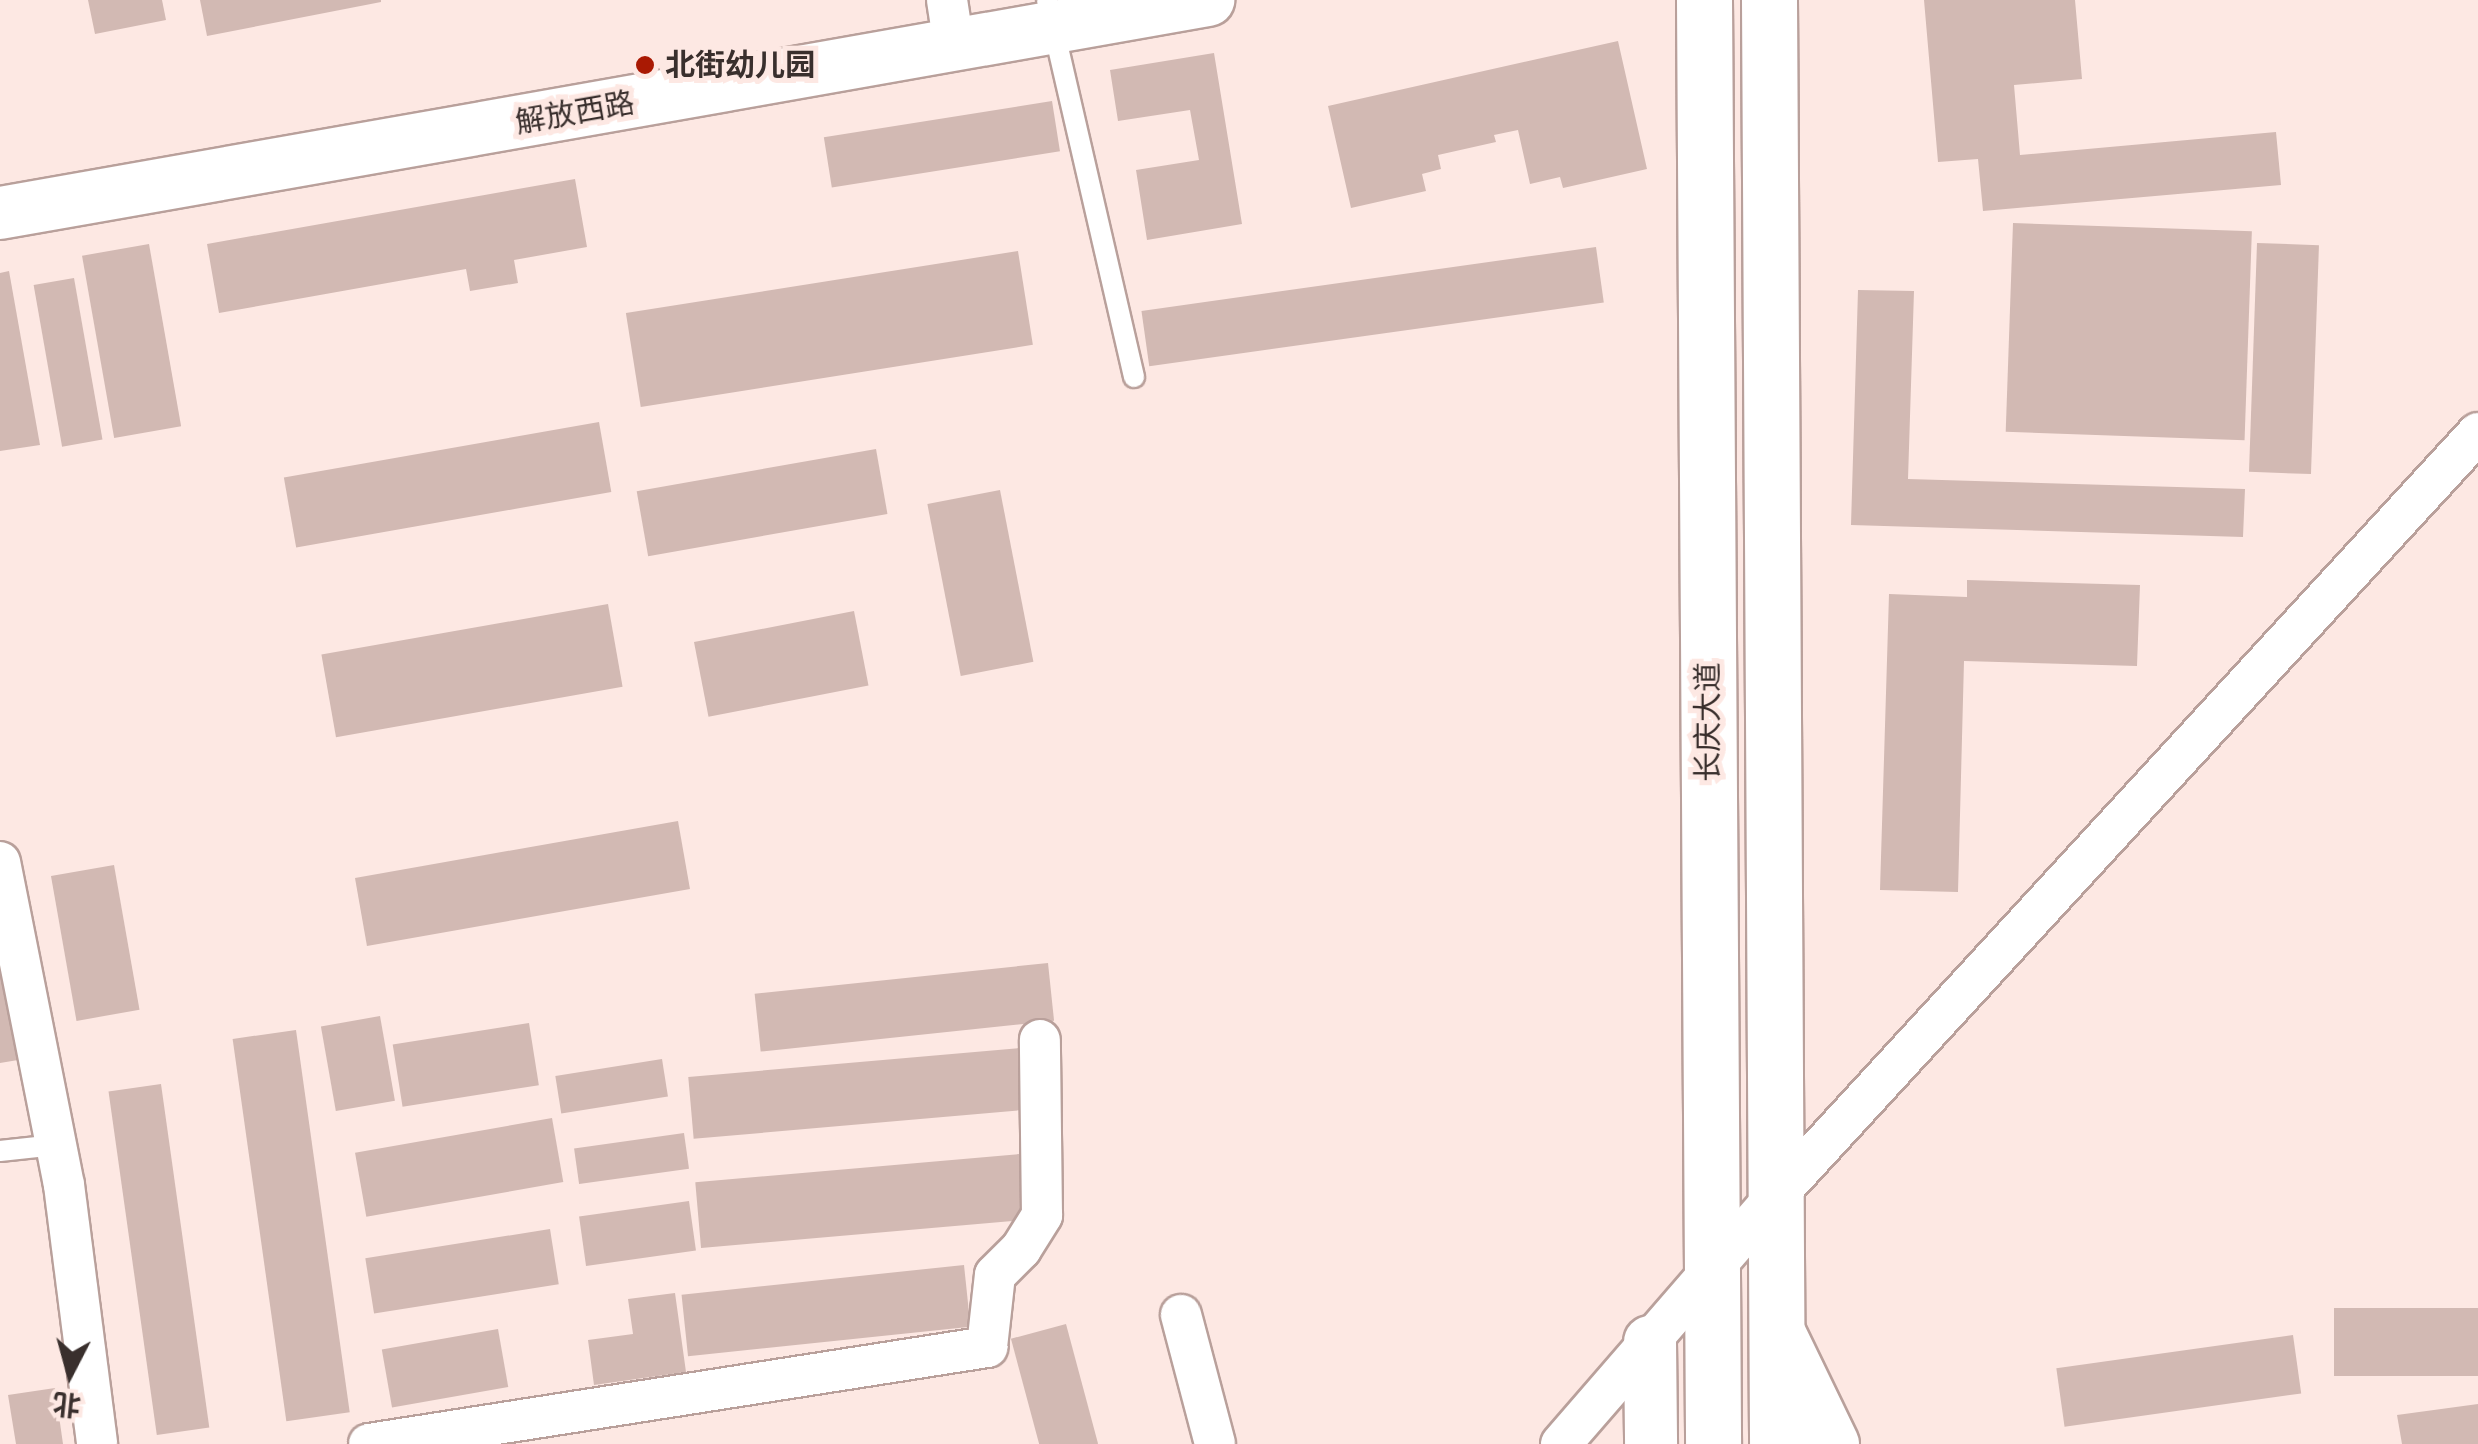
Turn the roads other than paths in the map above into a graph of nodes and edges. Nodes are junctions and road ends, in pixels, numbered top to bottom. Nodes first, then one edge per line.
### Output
1 (1208, 0) edge
2 (1704, 0) edge
3 (1769, 0) edge
4 (1039, 9) edge
5 (950, 19) edge
6 (0, 177) edge
7 (0, 213) edge
8 (1134, 377) dead end
9 (2478, 433) edge
10 (0, 862) edge
11 (1040, 1040) dead end
12 (56, 1145) junction
13 (0, 1151) edge
14 (1775, 1197) junction
15 (1712, 1269) junction
16 (1181, 1315) dead end
17 (1776, 1326) junction
18 (1650, 1342) junction
19 (97, 1444) edge
20 (368, 1444) edge
21 (1215, 1444) edge
22 (1561, 1444) edge
23 (1651, 1444) edge
24 (1714, 1444) edge
25 (1777, 1444) edge
26 (1833, 1444) edge

1 - 4 street, 解放西路
2 - 15 main road, 长庆大道
3 - 14 main road
4 - 5 street, 解放西路
4 - 8 lane
5 - 6 street, 解放西路
5 - 7 street, 解放西路
9 - 14 street
10 - 12 street
11 - 20 street
12 - 13 lane
12 - 19 street
14 - 15 street
14 - 17 main road
15 - 18 street
15 - 24 main road, 长庆大道
16 - 21 street
17 - 25 main road
17 - 26 street
18 - 22 street
18 - 23 street

